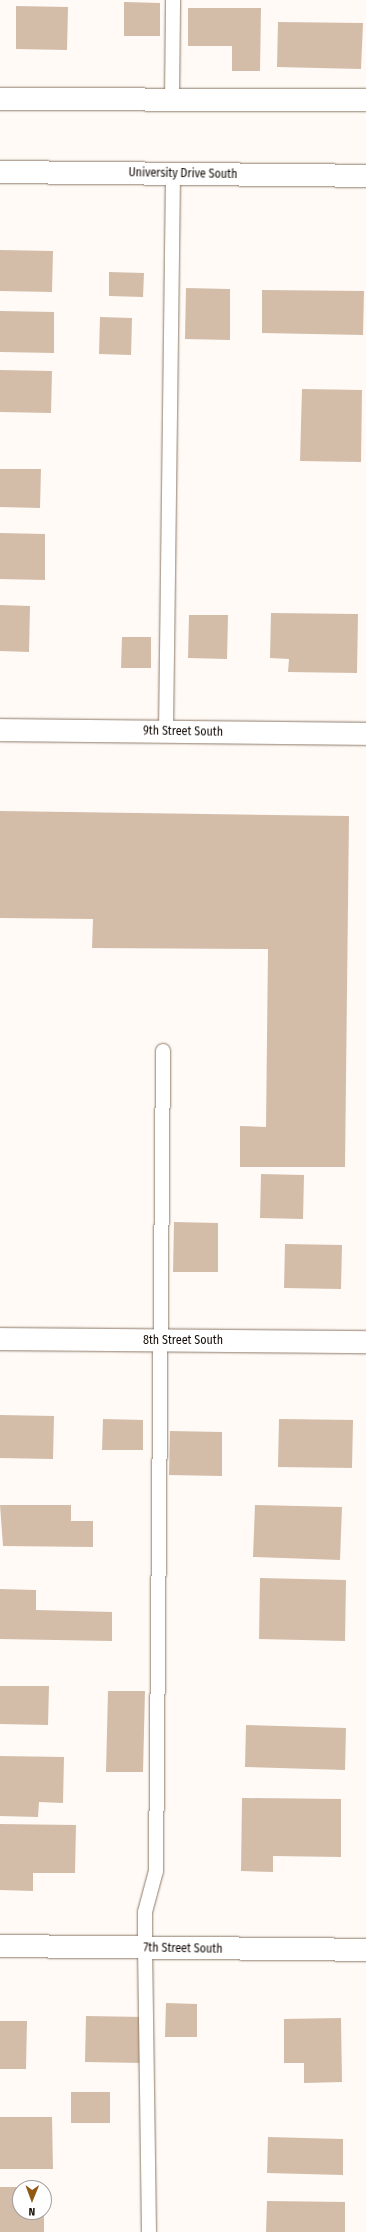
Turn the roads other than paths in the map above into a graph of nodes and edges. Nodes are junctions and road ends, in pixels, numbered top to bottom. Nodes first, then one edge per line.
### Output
1 (173, 0) edge
2 (0, 100) edge
3 (172, 100) junction
4 (366, 100) edge
5 (0, 172) edge
6 (173, 174) junction
7 (366, 176) edge
8 (0, 730) edge
9 (166, 732) junction
10 (366, 734) edge
11 (163, 1051) dead end
12 (0, 1339) edge
13 (159, 1341) junction
14 (366, 1342) edge
15 (0, 1946) edge
16 (145, 1948) junction
17 (366, 1950) edge
18 (149, 2232) edge

1 - 3 lane
2 - 3 street
3 - 4 street
5 - 6 street, University Drive South
6 - 7 street, University Drive South
6 - 9 lane
8 - 9 street, 9th Street South
9 - 10 street, 9th Street South
11 - 13 lane
12 - 13 street, 8th Street South
13 - 14 street, 8th Street South
13 - 16 lane
15 - 16 street, 7th Street South
16 - 17 street, 7th Street South
16 - 18 lane

